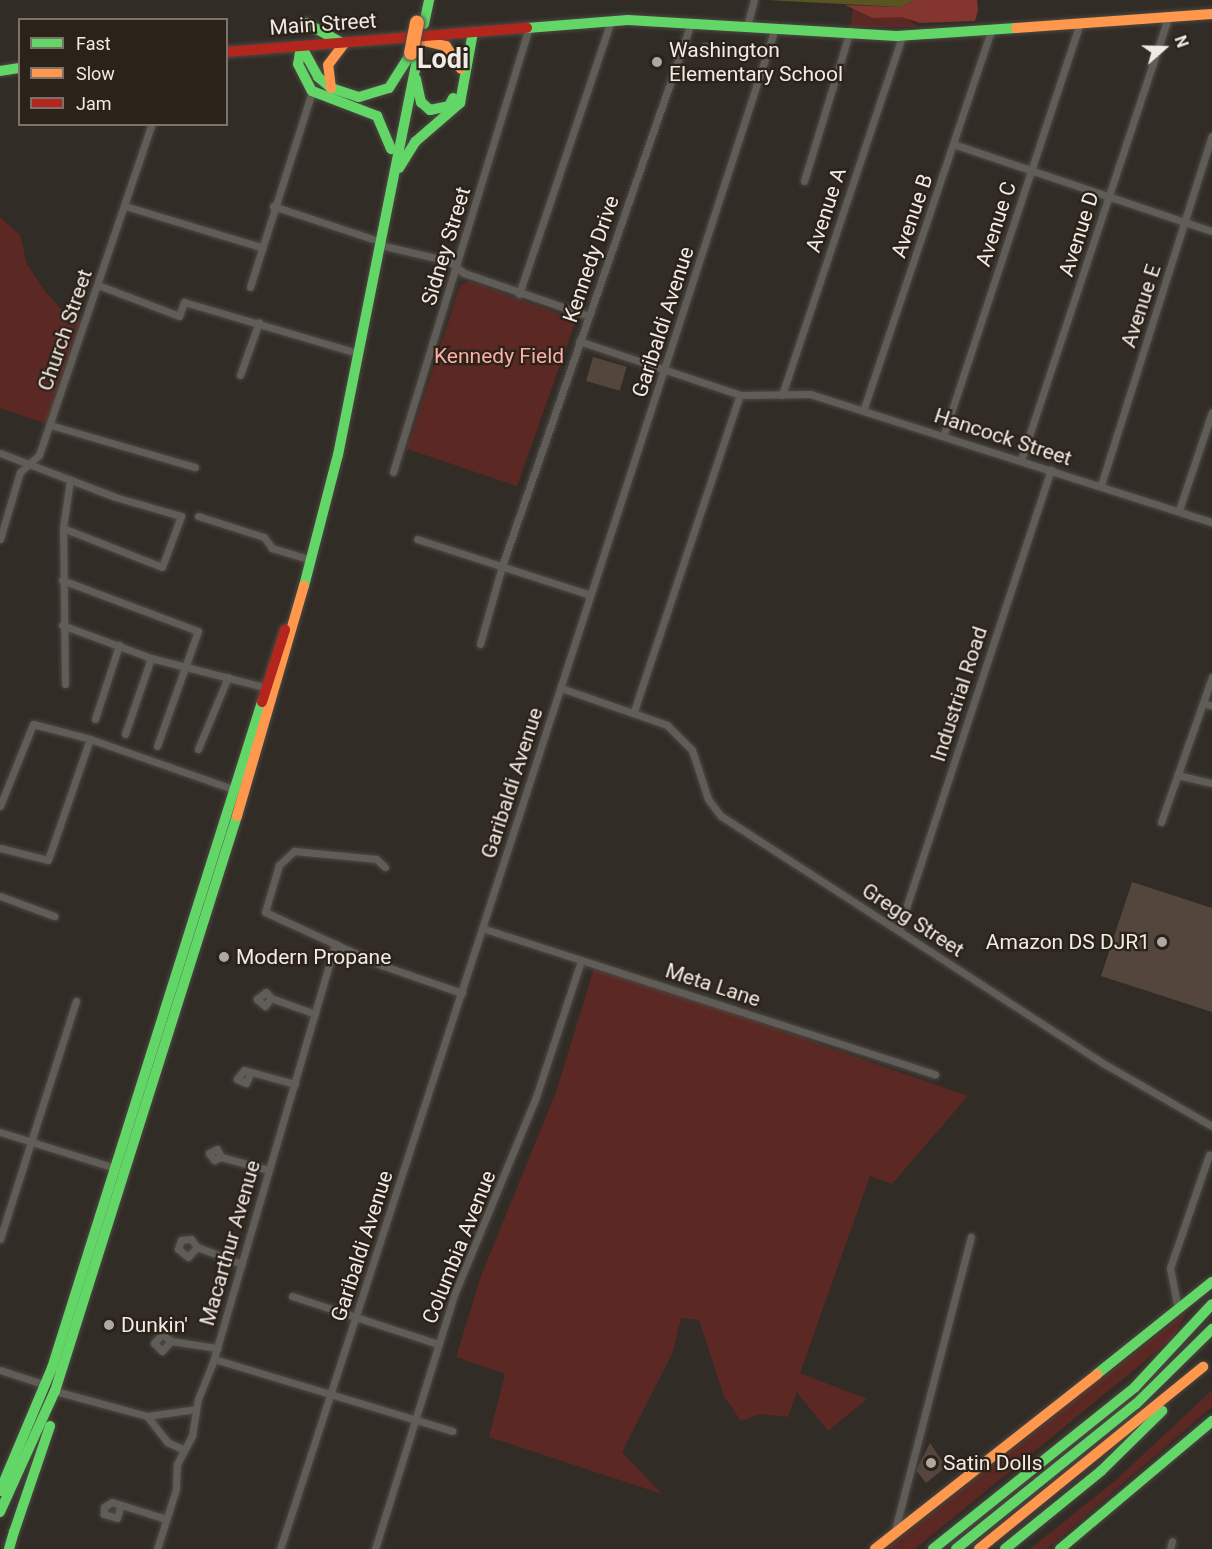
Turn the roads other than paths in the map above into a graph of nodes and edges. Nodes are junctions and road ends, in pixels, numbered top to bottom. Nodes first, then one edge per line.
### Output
1 (421, 0) edge
2 (429, 0) edge
3 (754, 0) edge
4 (1212, 14) edge
5 (1168, 17) junction
6 (610, 21) junction
7 (306, 23) dead end
8 (420, 23) junction
9 (691, 23) junction
10 (1079, 25) junction
11 (747, 26) junction
12 (529, 28) junction
13 (775, 28) junction
14 (850, 30) junction
15 (992, 30) junction
16 (472, 36) junction
17 (902, 36) junction
18 (411, 38) junction
19 (344, 44) junction
20 (301, 46) junction
21 (228, 52) edge
22 (414, 54) junction
23 (18, 68) edge
24 (461, 69) junction
25 (0, 71) edge
26 (415, 72) junction
27 (331, 88) junction
28 (312, 91) junction
29 (151, 126) edge
30 (1212, 136) edge
31 (953, 144) junction
32 (391, 149) junction
33 (1031, 171) junction
34 (394, 176) junction
35 (804, 181) dead end
36 (1109, 197) junction
37 (125, 206) junction
38 (273, 206) junction
39 (1185, 222) junction
40 (1212, 231) edge
41 (376, 242) junction
42 (261, 247) junction
43 (457, 268) junction
44 (98, 285) junction
45 (250, 287) dead end
46 (519, 294) junction
47 (588, 316) junction
48 (259, 322) junction
49 (579, 341) junction
50 (351, 351) junction
51 (665, 369) junction
52 (240, 375) dead end
53 (740, 395) junction
54 (782, 395) junction
55 (863, 411) junction
56 (1212, 412) edge
57 (50, 425) junction
58 (944, 434) junction
59 (0, 453) edge
60 (1021, 460) junction
61 (31, 462) junction
62 (195, 467) dead end
63 (1051, 469) junction
64 (393, 472) dead end
65 (70, 480) junction
66 (1101, 485) junction
67 (1179, 510) junction
68 (198, 516) dead end
69 (1212, 522) edge
70 (63, 528) junction
71 (0, 539) edge
72 (417, 539) dead end
73 (304, 558) junction
74 (502, 566) junction
75 (62, 580) junction
76 (590, 595) junction
77 (62, 625) junction
78 (480, 644) dead end
79 (118, 645) junction
80 (151, 658) junction
81 (186, 666) junction
82 (228, 677) junction
83 (1212, 677) edge
84 (65, 684) dead end
85 (268, 688) junction
86 (561, 688) junction
87 (1203, 703) junction
88 (1212, 706) edge
89 (634, 711) junction
90 (95, 719) dead end
91 (125, 734) dead end
92 (90, 739) junction
93 (157, 746) dead end
94 (198, 749) dead end
95 (1177, 775) junction
96 (1212, 783) edge
97 (236, 790) junction
98 (0, 806) edge
99 (1161, 822) dead end
100 (0, 848) edge
101 (385, 867) dead end
102 (0, 896) edge
103 (54, 916) dead end
104 (482, 928) junction
105 (899, 929) junction
106 (335, 944) junction
107 (581, 961) junction
108 (462, 993) junction
109 (271, 998) dead end
110 (76, 1001) dead end
111 (315, 1014) junction
112 (250, 1074) dead end
113 (935, 1074) dead end
114 (295, 1084) junction
115 (1212, 1125) edge
116 (0, 1132) edge
117 (32, 1142) junction
118 (1209, 1155) dead end
119 (221, 1157) dead end
120 (116, 1168) junction
121 (269, 1170) junction
122 (970, 1237) dead end
123 (0, 1239) edge
124 (197, 1247) dead end
125 (242, 1264) junction
126 (1212, 1282) edge
127 (292, 1296) dead end
128 (1212, 1304) edge
129 (1178, 1309) junction
130 (356, 1317) junction
131 (1212, 1329) edge
132 (171, 1341) dead end
133 (438, 1344) junction
134 (217, 1348) junction
135 (214, 1359) junction
136 (1208, 1362) edge
137 (0, 1370) edge
138 (50, 1388) junction
139 (331, 1391) junction
140 (196, 1409) junction
141 (147, 1416) junction
142 (416, 1419) junction
143 (1212, 1421) edge
144 (452, 1431) dead end
145 (184, 1450) junction
146 (0, 1491) edge
147 (1114, 1504) junction
148 (120, 1507) dead end
149 (0, 1512) edge
150 (166, 1519) junction
151 (894, 1534) junction
152 (1172, 1541) dead end
153 (375, 1548) edge
154 (9, 1549) edge
155 (157, 1549) edge
156 (280, 1549) edge
157 (875, 1549) edge
158 (933, 1549) edge
159 (956, 1549) edge
160 (979, 1549) edge
161 (1005, 1549) edge
162 (1060, 1549) edge
163 (1068, 1549) edge
164 (1170, 1549) edge

1 - 8 main road
2 - 8 main road
3 - 11 street
4 - 5 main road, Main Street
5 - 10 main road, Main Street
5 - 36 street, Avenue D
6 - 9 main road, Main Street
6 - 12 main road, Main Street
6 - 46 street
7 - 19 main road
8 - 22 main road
9 - 11 main road, Main Street
9 - 47 street, Kennedy Drive
10 - 15 main road, Main Street
10 - 33 street, Avenue C
11 - 13 main road, Main Street
12 - 16 main road, Main Street
12 - 43 street, Sidney Street
13 - 14 main road, Main Street
13 - 51 street, Garibaldi Avenue
14 - 17 main road, Main Street
14 - 35 street
15 - 17 main road, Main Street
15 - 31 street, Avenue B
16 - 18 main road, Main Street
16 - 24 main road
16 - 34 main road
17 - 54 street, Avenue A
18 - 19 main road, Main Street
18 - 24 main road
19 - 20 main road, Main Street
19 - 27 main road
20 - 21 main road, Main Street
20 - 27 main road
20 - 28 main road
22 - 26 main road
22 - 27 main road
22 - 32 main road
23 - 25 main road
24 - 26 main road
26 - 34 main road
28 - 32 main road
28 - 38 street
29 - 37 street, Church Street
30 - 39 street, Avenue E
31 - 33 street
31 - 55 street, Avenue B
32 - 41 main road
33 - 36 street
33 - 58 street, Avenue C
34 - 41 main road
36 - 39 street
36 - 60 street, Avenue D
37 - 42 street
37 - 44 street, Church Street
38 - 41 street
38 - 42 street
39 - 40 street
39 - 66 street, Avenue E
41 - 43 street
41 - 50 main road
41 - 138 main road
42 - 45 street
43 - 46 street
43 - 64 street, Sidney Street
44 - 48 street
44 - 57 street, Church Street
46 - 47 street
47 - 49 street, Kennedy Drive
48 - 50 street
48 - 52 street
49 - 51 street, Hancock Street
49 - 74 street, Kennedy Drive
50 - 73 main road
51 - 53 street, Hancock Street
51 - 76 street, Garibaldi Avenue
53 - 54 street, Hancock Street
53 - 89 street
54 - 55 street, Hancock Street
55 - 58 street, Hancock Street
56 - 67 street
57 - 61 street, Church Street
57 - 62 street
58 - 60 street, Hancock Street
59 - 61 street
60 - 63 street, Hancock Street
61 - 65 street
61 - 71 street, Church Street
63 - 66 street, Hancock Street
63 - 105 street, Industrial Road
65 - 70 street
65 - 70 street
66 - 67 street, Hancock Street
67 - 69 street, Hancock Street
68 - 73 street
70 - 75 street
72 - 74 street
73 - 85 main road
74 - 76 street
74 - 78 street, Kennedy Drive
75 - 77 street
75 - 81 street
76 - 86 street, Garibaldi Avenue
77 - 79 street
77 - 84 street
79 - 80 street
79 - 90 street
80 - 81 street
80 - 91 street
81 - 82 street
81 - 93 street
82 - 85 street
82 - 94 street
83 - 87 street
85 - 97 main road
86 - 89 street, Gregg Street
86 - 104 street, Garibaldi Avenue
87 - 88 street
87 - 95 street
89 - 105 street, Gregg Street
92 - 97 street
92 - 98 street
92 - 100 street
95 - 96 street
95 - 99 street
97 - 120 main road
101 - 106 street
102 - 103 street
104 - 107 street, Meta Lane
104 - 108 street, Garibaldi Avenue
105 - 115 street, Gregg Street
106 - 108 street
106 - 111 street, Macarthur Avenue
107 - 113 street, Meta Lane
107 - 133 street, Columbia Avenue
108 - 130 street, Garibaldi Avenue
109 - 111 street
110 - 117 street
111 - 114 street, Macarthur Avenue
112 - 114 street
114 - 121 street, Macarthur Avenue
116 - 117 street
117 - 120 street
117 - 123 street
118 - 129 street
119 - 121 street
120 - 138 main road
121 - 125 street, Macarthur Avenue
122 - 151 street
124 - 125 street
125 - 134 street, Macarthur Avenue
126 - 129 main road
127 - 130 street
128 - 158 main road
129 - 151 main road
130 - 133 street
130 - 139 street, Garibaldi Avenue
131 - 159 main road
132 - 134 street
133 - 142 street, Columbia Avenue
134 - 135 street, Macarthur Avenue
135 - 139 street
135 - 140 street, Macarthur Avenue
136 - 160 main road
136 - 161 main road
137 - 138 street
138 - 141 street
138 - 146 main road
138 - 149 main road
138 - 154 main road
139 - 142 street
139 - 156 street, Garibaldi Avenue
140 - 141 street
140 - 145 street, Macarthur Avenue
141 - 145 street
142 - 144 street
142 - 153 street, Columbia Avenue
143 - 147 main road
145 - 150 street, Macarthur Avenue
147 - 162 main road
147 - 163 main road
148 - 150 street
150 - 155 street, Macarthur Avenue
151 - 157 main road
152 - 164 street

